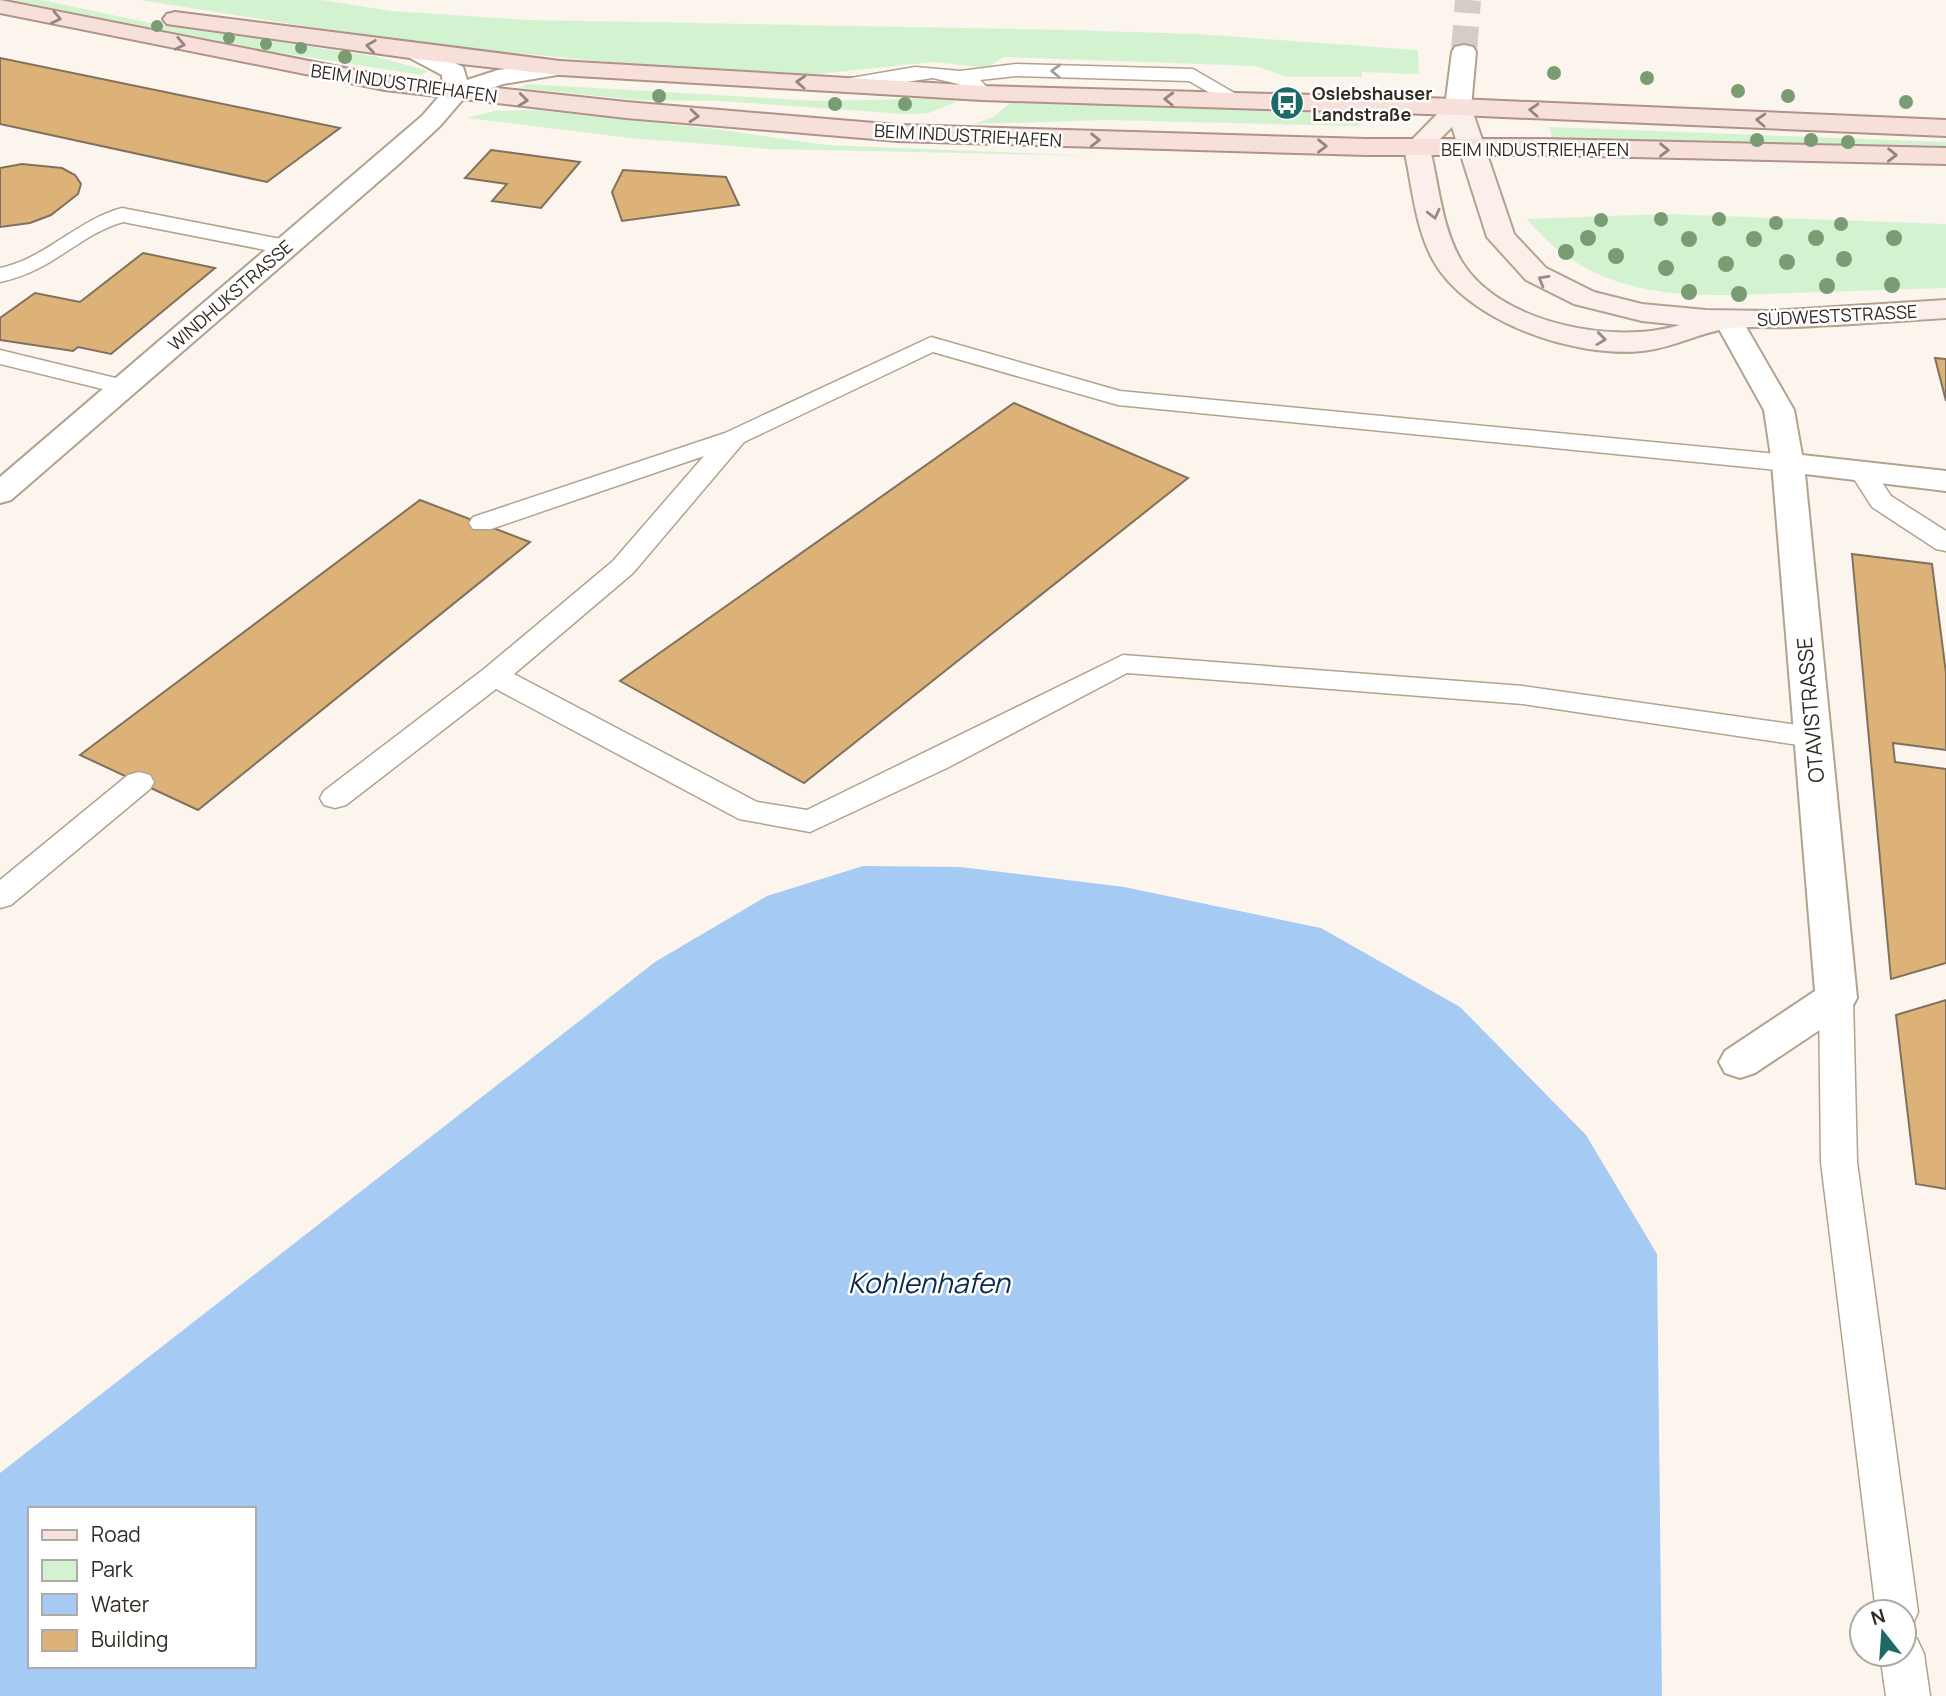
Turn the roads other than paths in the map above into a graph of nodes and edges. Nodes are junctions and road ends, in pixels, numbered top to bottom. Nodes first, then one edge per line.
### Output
1 (78, 0) edge
2 (0, 6) edge
3 (417, 52) junction
4 (1464, 52) tunnel mouth
5 (560, 68) junction
6 (973, 84) junction
7 (455, 93) junction
8 (1458, 107) junction
9 (1946, 128) edge
10 (898, 133) junction
11 (1417, 148) junction
12 (1473, 149) junction
13 (1946, 156) edge
14 (286, 247) junction
15 (0, 275) edge
16 (1946, 309) edge
17 (1728, 320) junction
18 (0, 358) edge
19 (123, 387) junction
20 (735, 437) junction
21 (1788, 463) junction
22 (1862, 471) junction
23 (1946, 481) edge
24 (0, 493) edge
25 (482, 523) dead end
26 (1946, 543) edge
27 (494, 676) junction
28 (1812, 737) junction
29 (139, 782) dead end
30 (335, 798) dead end
31 (0, 897) edge
32 (1836, 998) junction
33 (1740, 1062) dead end
34 (1895, 1598) edge
35 (1904, 1668) edge
36 (1908, 1696) edge

3 -> 1 main road, BEIM INDUSTRIEHAFEN
2 -> 7 main road, BEIM INDUSTRIEHAFEN
3 - 5 main road, BEIM INDUSTRIEHAFEN
3 - 7 street
4 - 8 street
6 -> 5 main road, BEIM INDUSTRIEHAFEN
5 - 7 street, WINDHUKSTRASSE
8 -> 6 main road, BEIM INDUSTRIEHAFEN
6 - 10 main road
7 -> 10 main road, BEIM INDUSTRIEHAFEN
7 - 14 street, WINDHUKSTRASSE
9 -> 8 main road, BEIM INDUSTRIEHAFEN
8 - 11 street
8 - 12 street, SÜDWESTSTRASSE
10 -> 11 main road, BEIM INDUSTRIEHAFEN
11 - 12 main road, BEIM INDUSTRIEHAFEN
11 -> 17 street, SÜDWESTSTRASSE
12 -> 13 main road, BEIM INDUSTRIEHAFEN
17 -> 12 street, SÜDWESTSTRASSE
14 - 15 lane
14 - 19 street, WINDHUKSTRASSE
16 - 17 street, SÜDWESTSTRASSE
17 - 21 street, OTAVISTRASSE
18 - 19 lane
19 - 24 street, WINDHUKSTRASSE
20 - 21 lane
20 - 25 lane
20 - 27 lane
21 - 22 street
21 - 28 street, OTAVISTRASSE
22 - 23 street
22 - 26 lane
27 - 28 lane
27 - 30 lane
28 - 32 street, OTAVISTRASSE
29 - 31 lane
32 - 33 street
32 - 34 lane
35 - 36 lane

